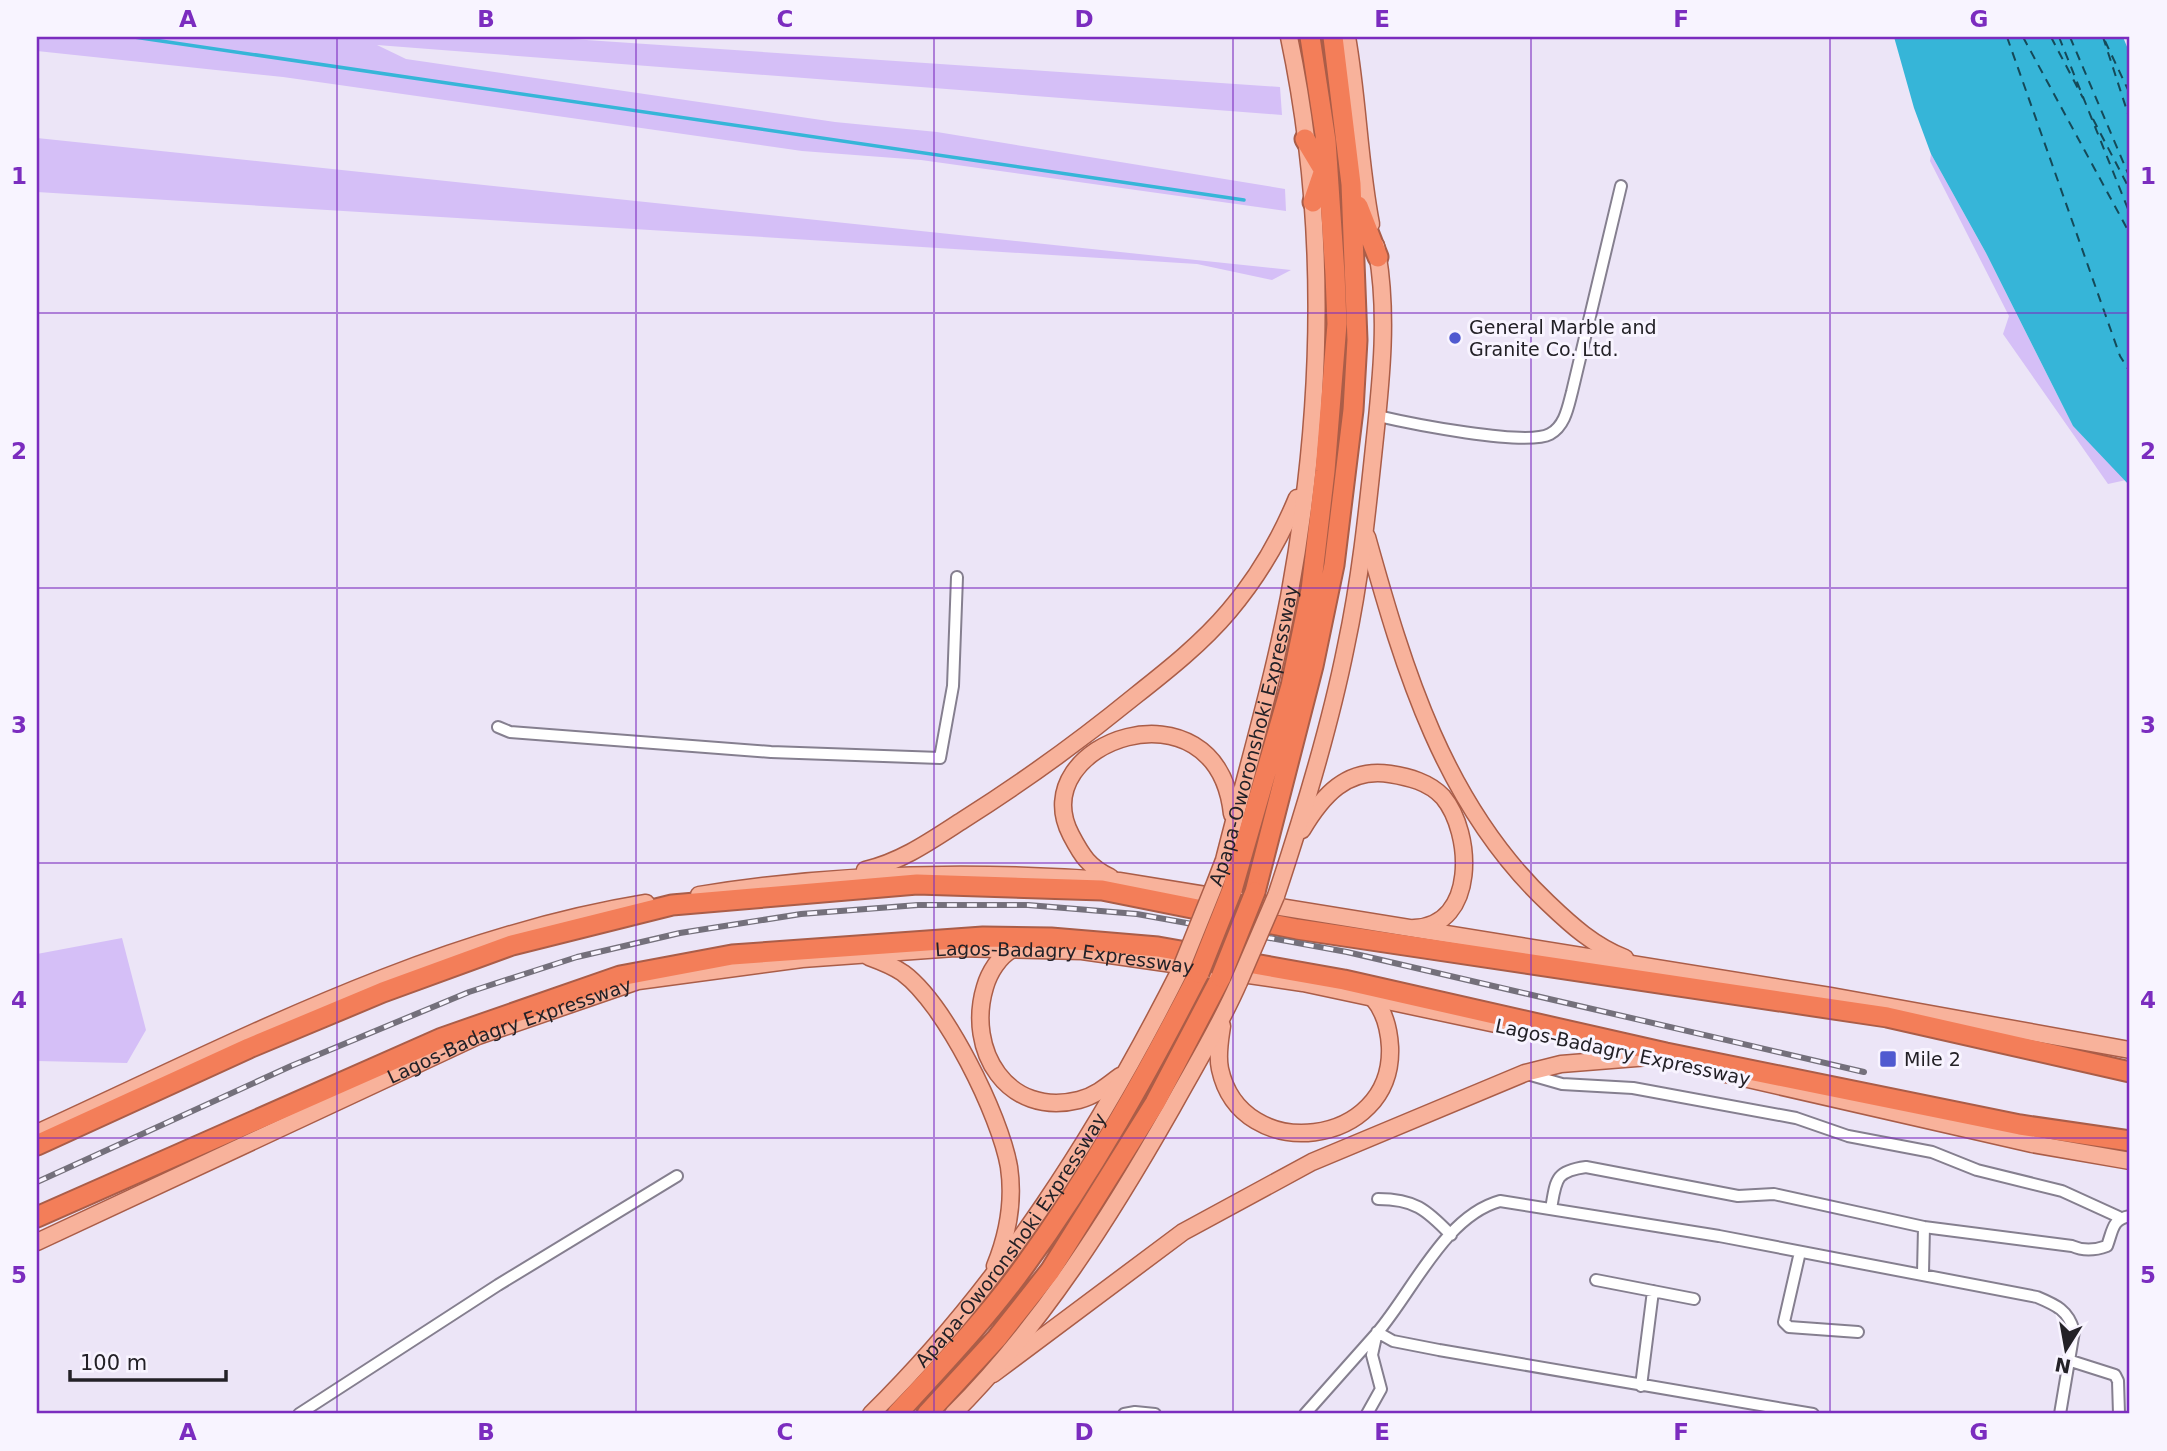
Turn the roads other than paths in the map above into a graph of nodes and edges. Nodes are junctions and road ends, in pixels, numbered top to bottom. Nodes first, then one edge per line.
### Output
1 (1289, 37) edge
2 (1310, 37) edge
3 (1333, 37) edge
4 (1347, 37) edge
5 (1305, 139) junction
6 (1354, 180) junction
7 (1621, 186) dead end
8 (1325, 189) junction
9 (1364, 226) junction
10 (1378, 257) junction
11 (1354, 260) junction
12 (1377, 416) junction
13 (1306, 465) junction
14 (1364, 528) junction
15 (957, 577) dead end
16 (498, 727) dead end
17 (1233, 825) junction
18 (1292, 848) junction
19 (823, 879) junction
20 (1119, 881) junction
21 (1223, 888) junction
22 (1401, 928) junction
23 (1013, 949) junction
24 (866, 956) junction
25 (1653, 969) junction
26 (1190, 971) junction
27 (1230, 979) junction
28 (1373, 998) junction
29 (1222, 1021) junction
30 (2130, 1051) edge
31 (1649, 1057) junction
32 (2130, 1072) edge
33 (1125, 1073) junction
34 (1525, 1073) junction
35 (37, 1133) edge
36 (2130, 1141) edge
37 (37, 1145) edge
38 (2130, 1161) edge
39 (677, 1176) dead end
40 (1378, 1199) dead end
41 (1551, 1209) junction
42 (37, 1217) edge
43 (2125, 1217) edge
44 (1924, 1227) junction
45 (1451, 1235) junction
46 (37, 1242) edge
47 (1800, 1252) junction
48 (1923, 1273) junction
49 (1595, 1280) dead end
50 (986, 1288) junction
51 (1653, 1291) junction
52 (1694, 1299) dead end
53 (1377, 1332) junction
54 (1858, 1332) dead end
55 (2071, 1361) junction
56 (993, 1374) junction
57 (1641, 1385) junction
58 (1799, 1413) edge
59 (299, 1414) edge
60 (871, 1414) edge
61 (897, 1414) edge
62 (927, 1414) edge
63 (953, 1414) edge
64 (1124, 1414) edge
65 (1155, 1414) edge
66 (1305, 1414) edge
67 (1367, 1414) edge
68 (1813, 1414) edge
69 (2060, 1414) edge
70 (2119, 1414) edge

1 - 5 main road, Apapa-Oworonshoki Expressway
2 - 8 highway
3 - 6 highway, Apapa-Oworonshoki Expressway
4 - 6 main road, Apapa-Oworonshoki Expressway
5 - 8 highway
5 - 8 main road, Apapa-Oworonshoki Expressway
6 - 8 highway
6 - 9 highway
6 - 10 main road, Apapa-Oworonshoki Expressway
6 - 11 highway, Apapa-Oworonshoki Expressway
7 - 12 street
8 - 13 main road, Apapa-Oworonshoki Expressway
8 - 21 highway, Apapa-Oworonshoki Expressway
9 - 10 highway
9 - 11 highway
10 - 12 main road, Apapa-Oworonshoki Expressway
11 - 27 highway, Apapa-Oworonshoki Expressway, bridge
12 - 14 main road, Apapa-Oworonshoki Expressway
13 - 17 main road, Apapa-Oworonshoki Expressway
13 - 19 main road
14 - 18 main road, Apapa-Oworonshoki Expressway
14 - 25 main road
15 - 16 street
17 - 20 main road
17 - 21 main road, Apapa-Oworonshoki Expressway
18 - 22 main road
18 - 27 main road, Apapa-Oworonshoki Expressway, bridge
19 - 20 main road
19 - 35 main road
20 - 22 main road
21 - 26 highway, Apapa-Oworonshoki Expressway, bridge
22 - 25 main road
23 - 24 main road, Lagos-Badagry Expressway
23 - 28 main road, Lagos-Badagry Expressway
23 - 33 main road
24 - 46 main road, Lagos-Badagry Expressway
24 - 50 main road
25 - 30 main road
26 - 33 main road, Apapa-Oworonshoki Expressway
26 - 61 highway, Apapa-Oworonshoki Expressway
27 - 29 main road, Apapa-Oworonshoki Expressway
27 - 62 highway, Apapa-Oworonshoki Expressway
28 - 29 main road
28 - 31 main road, Lagos-Badagry Expressway
29 - 56 main road, Apapa-Oworonshoki Expressway
31 - 34 main road
31 - 38 main road, Lagos-Badagry Expressway
32 - 37 highway
33 - 50 main road, Apapa-Oworonshoki Expressway
34 - 43 street
34 - 56 main road
36 - 42 highway, Lagos-Badagry Expressway
39 - 59 street
40 - 45 street
41 - 44 street
41 - 45 street
41 - 47 street
43 - 44 street
44 - 48 street
45 - 53 street
47 - 48 street
47 - 54 street
48 - 55 street
49 - 51 street
50 - 60 main road, Apapa-Oworonshoki Expressway
51 - 52 street
51 - 57 street
53 - 57 street
53 - 66 street
53 - 67 street
55 - 69 street
55 - 70 street
56 - 63 main road, Apapa-Oworonshoki Expressway
57 - 58 street
58 - 68 street
64 - 65 street

